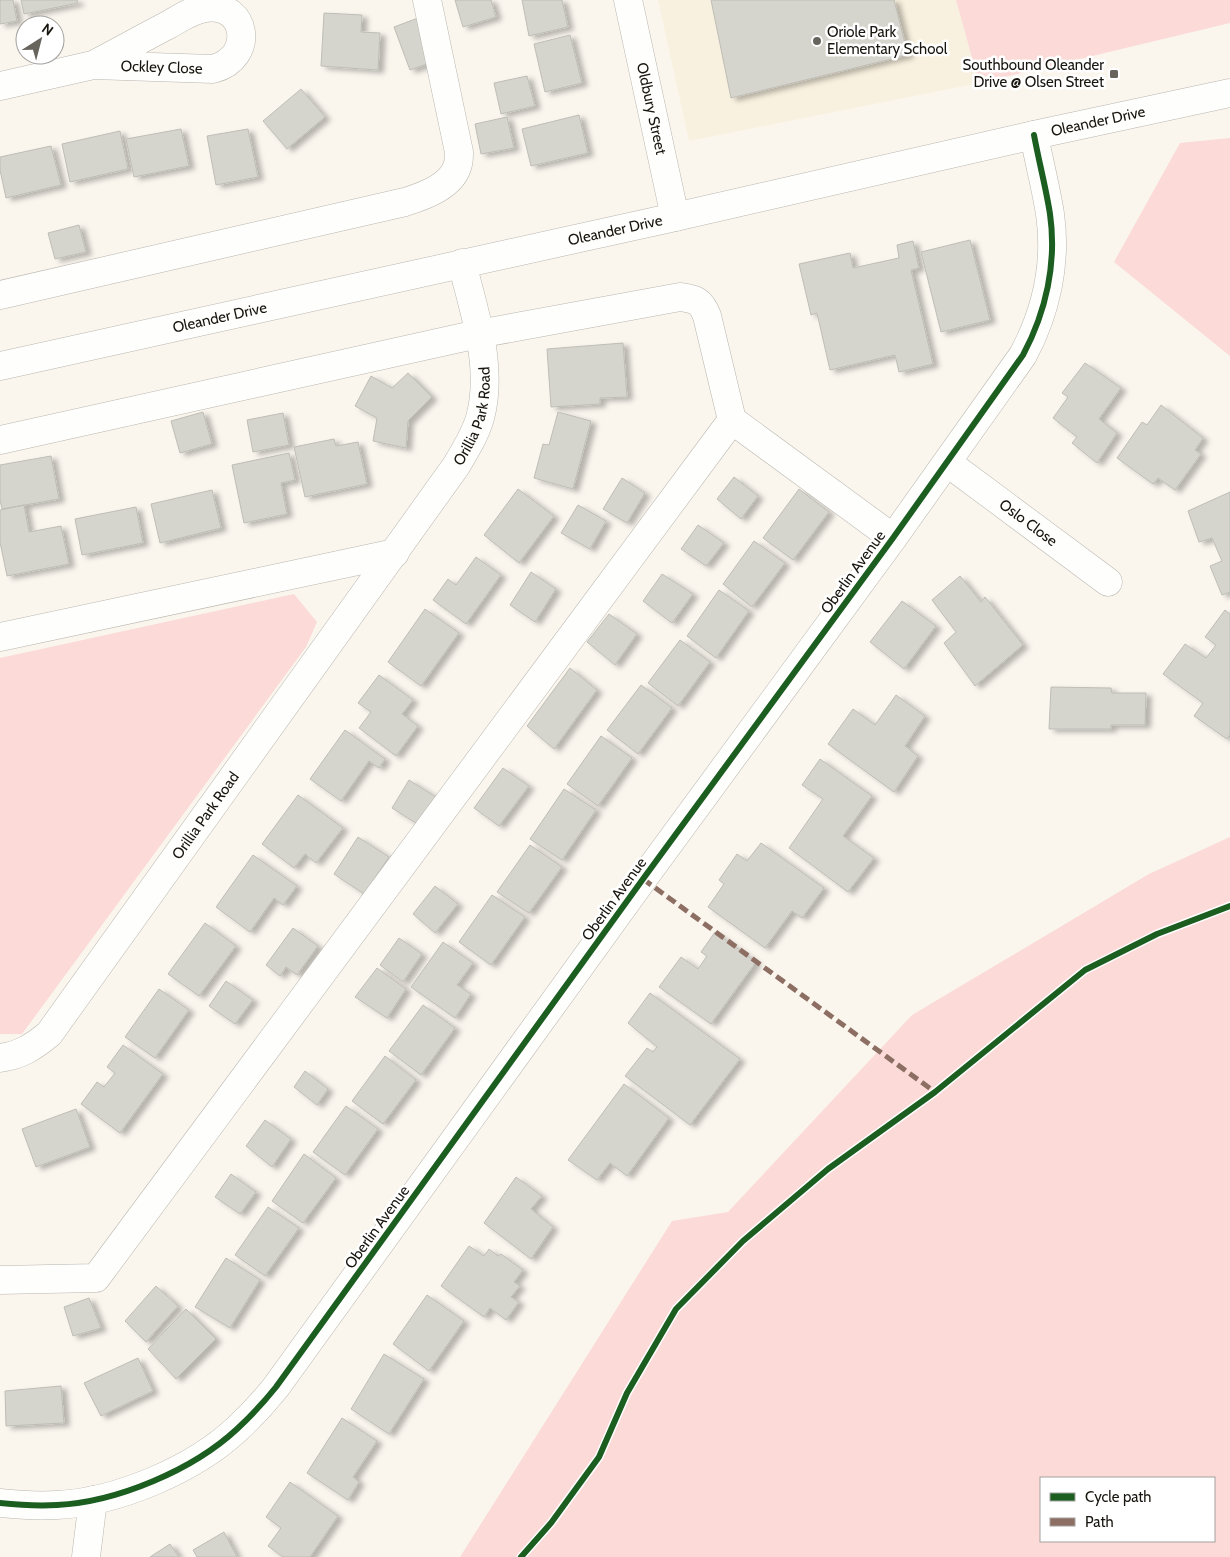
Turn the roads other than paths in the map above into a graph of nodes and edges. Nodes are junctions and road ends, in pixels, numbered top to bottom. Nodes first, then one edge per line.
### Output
1 (427, 0) edge
2 (628, 0) edge
3 (93, 65) junction
4 (0, 86) edge
5 (1230, 94) edge
6 (1034, 136) junction
7 (675, 217) junction
8 (462, 263) junction
9 (0, 295) edge
10 (478, 334) junction
11 (0, 366) edge
12 (732, 420) junction
13 (0, 440) edge
14 (948, 463) junction
15 (893, 538) junction
16 (396, 553) junction
17 (1108, 582) dead end
18 (0, 637) edge
19 (0, 1058) edge
20 (0, 1280) edge
21 (93, 1500) junction
22 (0, 1503) edge
23 (86, 1557) edge

1 - 9 street
2 - 7 street, Oldbury Street
3 - 3 street, Ockley Close
3 - 4 street, Ockley Close
5 - 6 street, Oleander Drive
6 - 7 street, Oleander Drive
6 - 14 street, Oberlin Avenue
7 - 8 street, Oleander Drive
8 - 10 street, Orillia Park Road
8 - 11 street, Oleander Drive
10 - 12 street
10 - 13 street
10 - 16 street, Orillia Park Road
12 - 15 street
12 - 20 street
14 - 15 street, Oberlin Avenue
14 - 17 street, Oslo Close
15 - 21 street, Oberlin Avenue
16 - 18 street
16 - 19 street, Orillia Park Road
21 - 22 street, Oberlin Avenue
21 - 23 street

